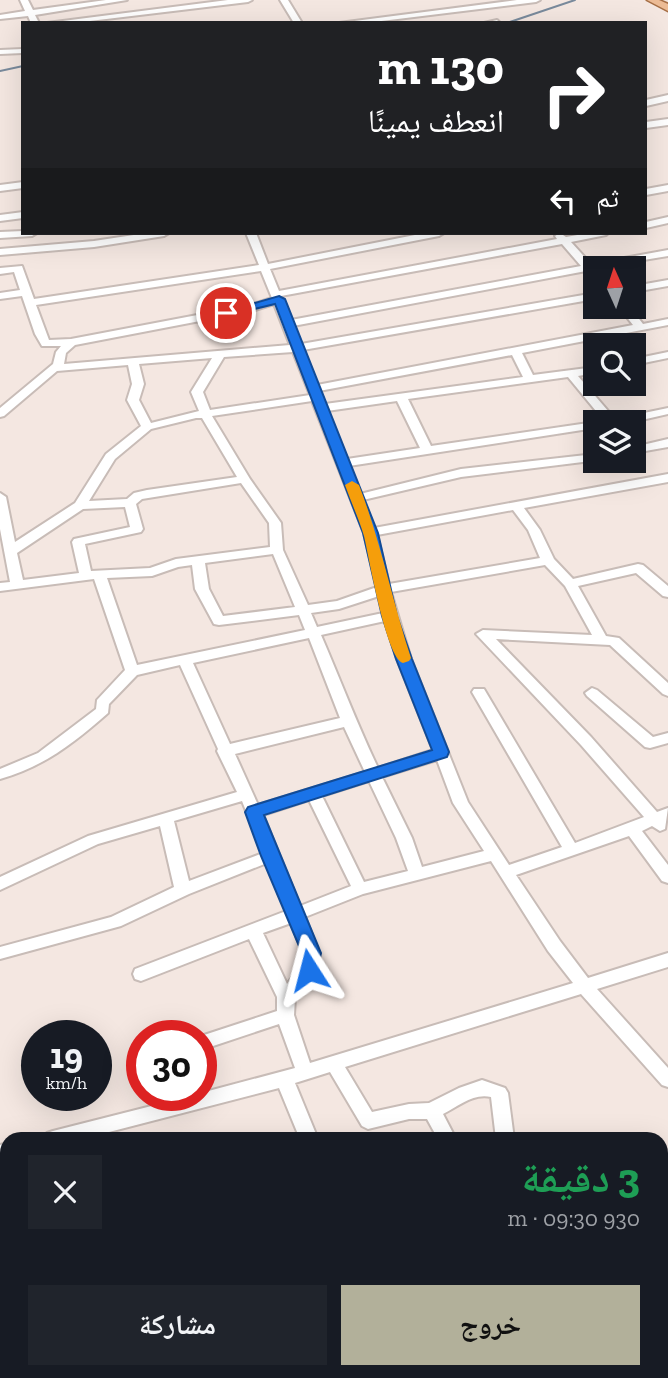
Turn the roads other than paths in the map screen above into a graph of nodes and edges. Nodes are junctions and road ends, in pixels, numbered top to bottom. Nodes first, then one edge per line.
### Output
1 (24, 0) edge
2 (123, 0) edge
3 (248, 0) edge
4 (284, 0) edge
5 (536, 0) edge
6 (652, 0) edge
7 (668, 8) edge
8 (432, 12) junction
9 (31, 13) junction
10 (0, 17) edge
11 (34, 21) edge
12 (68, 21) edge
13 (297, 21) edge
14 (359, 21) edge
15 (439, 21) edge
16 (21, 51) edge
17 (0, 52) edge
18 (668, 98) edge
19 (647, 103) edge
20 (668, 121) edge
21 (647, 125) edge
22 (21, 186) edge
23 (0, 188) edge
24 (668, 188) edge
25 (647, 192) edge
26 (21, 215) edge
27 (0, 218) edge
28 (668, 220) edge
29 (647, 225) edge
30 (21, 234) edge
31 (151, 235) edge
32 (252, 235) edge
33 (429, 235) edge
34 (582, 235) edge
35 (0, 237) edge
36 (560, 237) edge
37 (4, 252) edge
38 (668, 253) edge
39 (646, 258) edge
40 (583, 261) edge
41 (267, 267) junction
42 (18, 268) junction
43 (0, 271) edge
44 (583, 273) edge
45 (668, 282) edge
46 (646, 287) edge
47 (0, 296) edge
48 (278, 297) junction
49 (28, 298) junction
50 (583, 298) edge
51 (634, 319) edge
52 (668, 322) edge
53 (289, 324) junction
54 (640, 327) junction
55 (609, 333) edge
56 (583, 338) edge
57 (71, 342) junction
58 (298, 348) junction
59 (516, 351) junction
60 (668, 355) edge
61 (219, 356) junction
62 (646, 360) edge
63 (134, 362) junction
64 (55, 368) junction
65 (583, 372) edge
66 (571, 374) junction
67 (530, 380) junction
68 (401, 397) junction
69 (318, 398) junction
70 (0, 402) edge
71 (14, 402) junction
72 (603, 410) edge
73 (668, 411) edge
74 (0, 414) edge
75 (206, 415) junction
76 (646, 415) edge
77 (147, 427) junction
78 (583, 427) edge
79 (668, 443) edge
80 (646, 448) edge
81 (428, 450) junction
82 (583, 459) edge
83 (343, 463) junction
84 (668, 478) edge
85 (244, 479) junction
86 (0, 497) edge
87 (357, 498) junction
88 (130, 503) junction
89 (80, 505) junction
90 (516, 506) junction
91 (370, 533) junction
92 (277, 550) junction
93 (11, 551) junction
94 (198, 561) junction
95 (548, 561) junction
96 (92, 574) junction
97 (18, 584) junction
98 (569, 584) junction
99 (0, 587) edge
100 (385, 589) junction
101 (668, 593) edge
102 (301, 608) junction
103 (390, 616) junction
104 (312, 633) junction
105 (601, 640) junction
106 (185, 661) junction
107 (132, 671) junction
108 (665, 686) edge
109 (479, 692) dead end
110 (592, 693) dead end
111 (348, 721) junction
112 (668, 738) edge
113 (224, 751) junction
114 (441, 752) junction
115 (0, 774) edge
116 (374, 774) junction
117 (313, 793) junction
118 (244, 794) junction
119 (254, 812) junction
120 (166, 818) junction
121 (661, 819) edge
122 (632, 830) junction
123 (571, 850) junction
124 (495, 855) junction
125 (270, 856) junction
126 (506, 872) junction
127 (417, 875) junction
128 (668, 877) edge
129 (0, 884) edge
130 (360, 889) junction
131 (183, 890) junction
132 (295, 912) junction
133 (253, 930) junction
134 (0, 953) edge
135 (668, 960) edge
136 (141, 974) dead end
137 (584, 985) junction
138 (285, 1007) junction
139 (217, 1036) edge
140 (334, 1064) junction
141 (305, 1073) junction
142 (284, 1079) junction
143 (668, 1080) edge
144 (432, 1110) junction
145 (113, 1132) edge
146 (306, 1132) edge
147 (443, 1132) edge
148 (504, 1132) edge

1 - 9 street
2 - 9 street
3 - 12 street
4 - 13 street
5 - 8 street
6 - 7 main road
8 - 14 street
8 - 15 street
9 - 10 street
9 - 11 street
16 - 17 street
18 - 19 street
20 - 21 street
22 - 23 street
24 - 25 street
26 - 27 street
28 - 29 street
30 - 35 street
31 - 37 street
32 - 41 street
33 - 41 street
34 - 36 street
35 - 37 street
36 - 40 street
36 - 48 street
37 - 42 street
38 - 39 street
41 - 48 street
41 - 49 street
42 - 43 street
42 - 49 street
44 - 53 street
45 - 46 street
47 - 49 street
48 - 53 street
48 - 57 street
49 - 57 street
50 - 58 street
51 - 54 street
52 - 54 street
53 - 58 street
54 - 55 street
56 - 59 street
57 - 64 street
58 - 61 street
58 - 69 street
59 - 67 street
59 - 69 street
60 - 62 street
61 - 63 street
61 - 75 street
63 - 64 street
63 - 77 street
64 - 71 street
65 - 66 street
66 - 67 street
66 - 72 street
67 - 68 street
68 - 69 street
68 - 81 street
69 - 75 street
69 - 83 street
70 - 71 street
71 - 74 street
73 - 76 street
75 - 77 street
75 - 85 street
77 - 89 street
78 - 81 street
79 - 80 street
81 - 83 street
82 - 87 street
83 - 87 street
84 - 90 street
85 - 88 street
85 - 92 street
86 - 93 street
87 - 91 street
88 - 89 street
88 - 96 street
89 - 93 street
90 - 91 street
90 - 95 street
91 - 100 street
92 - 94 street
92 - 102 street
93 - 97 street
94 - 96 street
94 - 102 street
95 - 98 street
95 - 100 street
96 - 97 street
96 - 107 street
97 - 99 street
98 - 101 street
98 - 105 street
100 - 102 street
100 - 103 street
102 - 104 street
103 - 104 street
103 - 114 street
104 - 106 street
104 - 111 street
105 - 108 street
105 - 121 street
106 - 107 street
106 - 113 street
107 - 115 street
109 - 123 street
110 - 112 street
111 - 113 street
111 - 116 street
113 - 118 street
114 - 116 street
114 - 124 street
116 - 117 street
116 - 127 street
117 - 119 street
117 - 130 street
118 - 119 street
118 - 120 street
119 - 125 street
120 - 129 street
120 - 131 street
121 - 122 street
122 - 123 street
122 - 128 street
123 - 126 street
124 - 126 street
124 - 127 street
125 - 131 street
125 - 132 street
126 - 137 street
127 - 130 street
130 - 132 street
131 - 134 street
132 - 133 street
132 - 138 street
133 - 136 street
133 - 138 street
135 - 137 street
137 - 140 street
137 - 143 street
138 - 139 street
138 - 141 street
140 - 141 street
140 - 144 street
141 - 142 street
142 - 145 street
142 - 146 street
144 - 147 street
144 - 148 street

